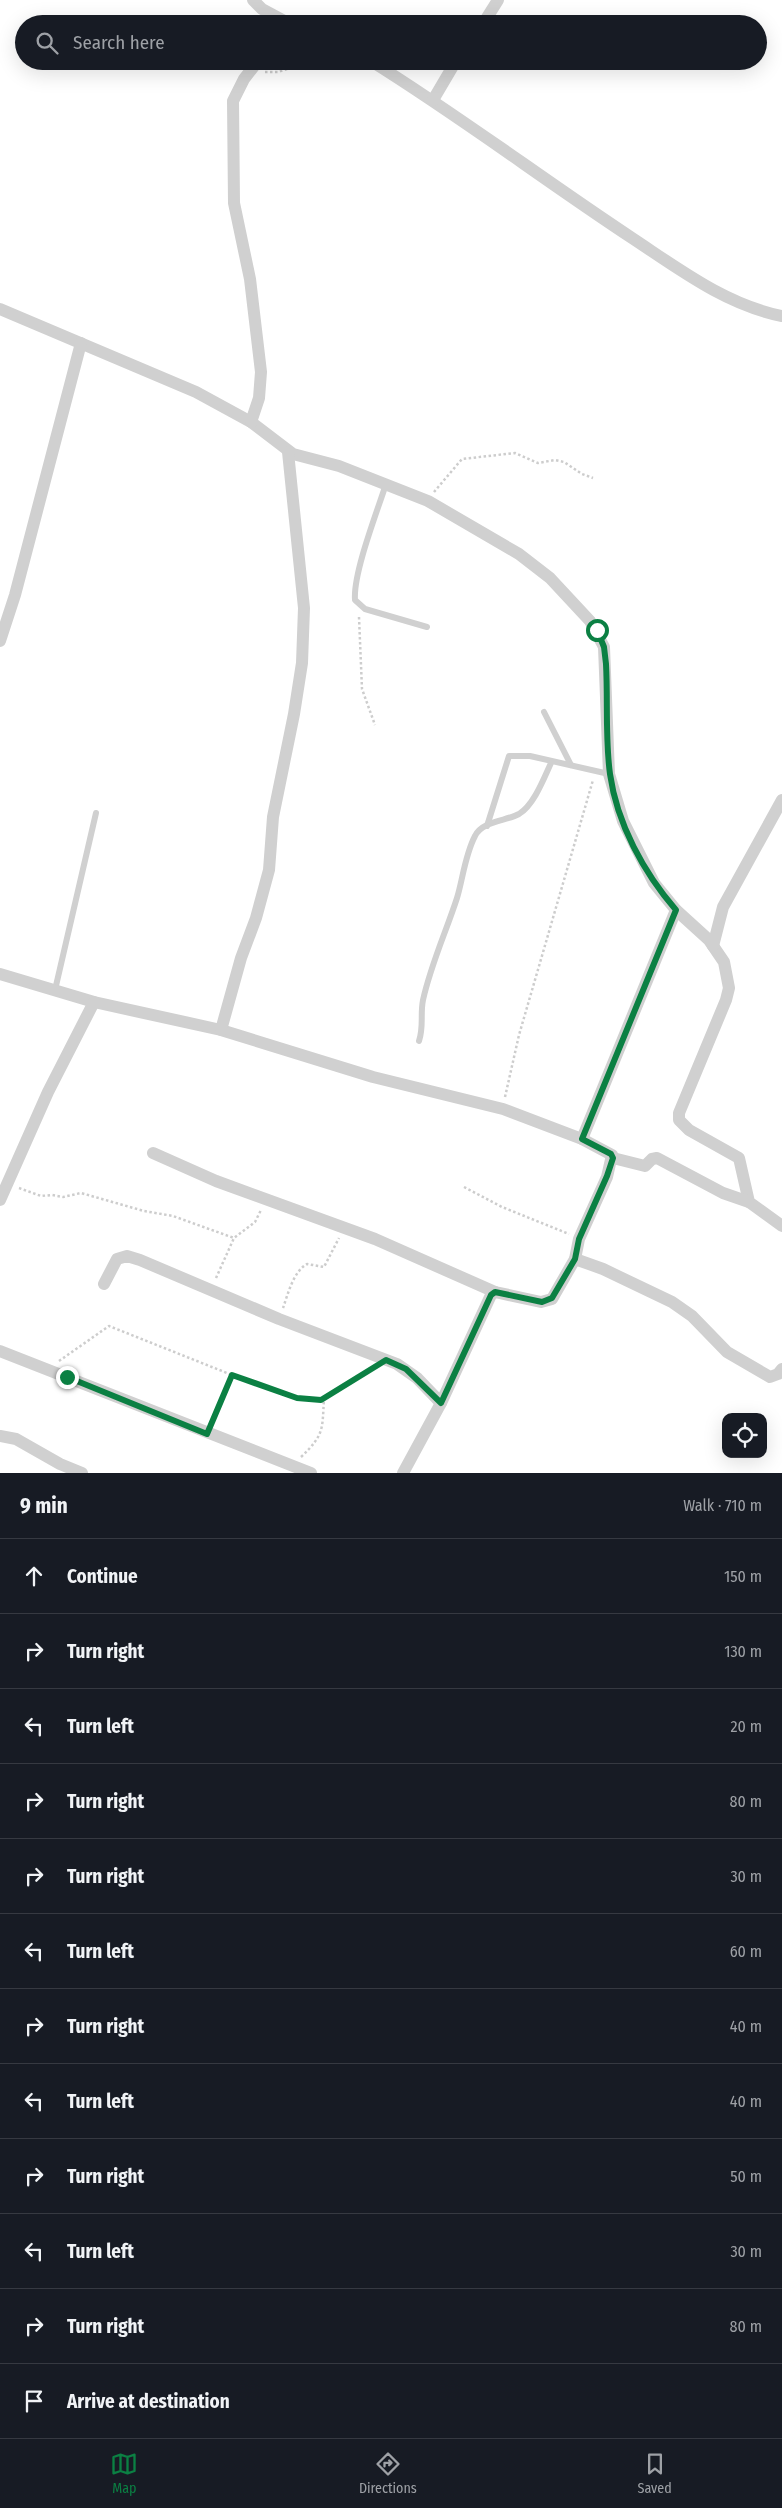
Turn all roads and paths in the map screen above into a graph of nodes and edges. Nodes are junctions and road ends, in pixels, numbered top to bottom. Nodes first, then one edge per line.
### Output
1 (253, 0) edge
2 (498, 0) edge
3 (271, 15) edge
4 (489, 15) edge
5 (252, 70) edge
6 (270, 70) edge
7 (284, 70) edge
8 (385, 70) edge
9 (451, 70) edge
10 (433, 100) junction
11 (0, 309) edge
12 (782, 316) edge
13 (81, 343) junction
14 (251, 422) junction
15 (288, 452) junction
16 (593, 478) dead end
17 (386, 484) junction
18 (428, 501) junction
19 (358, 606) junction
20 (427, 627) dead end
21 (0, 640) edge
22 (544, 712) dead end
23 (376, 725) dead end
24 (551, 763) junction
25 (571, 766) junction
26 (603, 772) junction
27 (782, 800) edge
28 (96, 813) dead end
29 (487, 826) junction
30 (676, 910) junction
31 (713, 946) junction
32 (0, 974) edge
33 (55, 990) junction
34 (94, 1002) junction
35 (221, 1030) junction
36 (420, 1041) dead end
37 (503, 1109) junction
38 (582, 1139) junction
39 (153, 1154) dead end
40 (613, 1158) junction
41 (9, 1184) junction
42 (464, 1187) dead end
43 (0, 1200) edge
44 (274, 1202) junction
45 (749, 1202) junction
46 (782, 1226) edge
47 (345, 1227) junction
48 (234, 1238) junction
49 (579, 1239) junction
50 (575, 1259) junction
51 (104, 1284) dead end
52 (211, 1289) junction
53 (495, 1292) junction
54 (279, 1318) junction
55 (0, 1351) edge
56 (386, 1360) junction
57 (46, 1369) junction
58 (232, 1375) junction
59 (781, 1375) edge
60 (324, 1399) junction
61 (441, 1403) junction
62 (207, 1434) junction
63 (0, 1436) edge
64 (293, 1465) junction
65 (82, 1473) edge
66 (310, 1473) edge
67 (403, 1473) edge

1 - 3 street
2 - 4 street
5 - 14 street
6 - 7 path
8 - 10 street
9 - 10 street
10 - 12 street
11 - 13 street
13 - 14 street
13 - 21 street
14 - 15 street
15 - 17 street
15 - 35 street
16 - 18 path
17 - 18 street
17 - 19 lane
18 - 26 street
19 - 20 lane
19 - 23 path
22 - 25 lane
24 - 25 lane
24 - 29 lane
24 - 29 lane
25 - 26 lane
26 - 30 street
26 - 37 path
27 - 31 street
28 - 33 lane
29 - 36 lane
30 - 31 street
30 - 38 street
31 - 45 street
32 - 33 street
33 - 34 street
34 - 35 street
34 - 41 street
35 - 37 street
37 - 38 street
38 - 40 street
39 - 44 street
40 - 45 street
40 - 49 street
41 - 43 street
41 - 48 path
42 - 49 path
44 - 47 street
44 - 48 path
45 - 46 street
47 - 53 street
47 - 54 path
48 - 52 path
49 - 50 street
50 - 53 street
50 - 59 street
51 - 52 street
52 - 54 street
53 - 61 street
54 - 56 street
55 - 57 street
56 - 60 path
56 - 61 street
57 - 58 path
57 - 62 street
58 - 60 path
58 - 62 path
60 - 64 path
61 - 67 street
62 - 64 street
63 - 65 street
64 - 66 street

